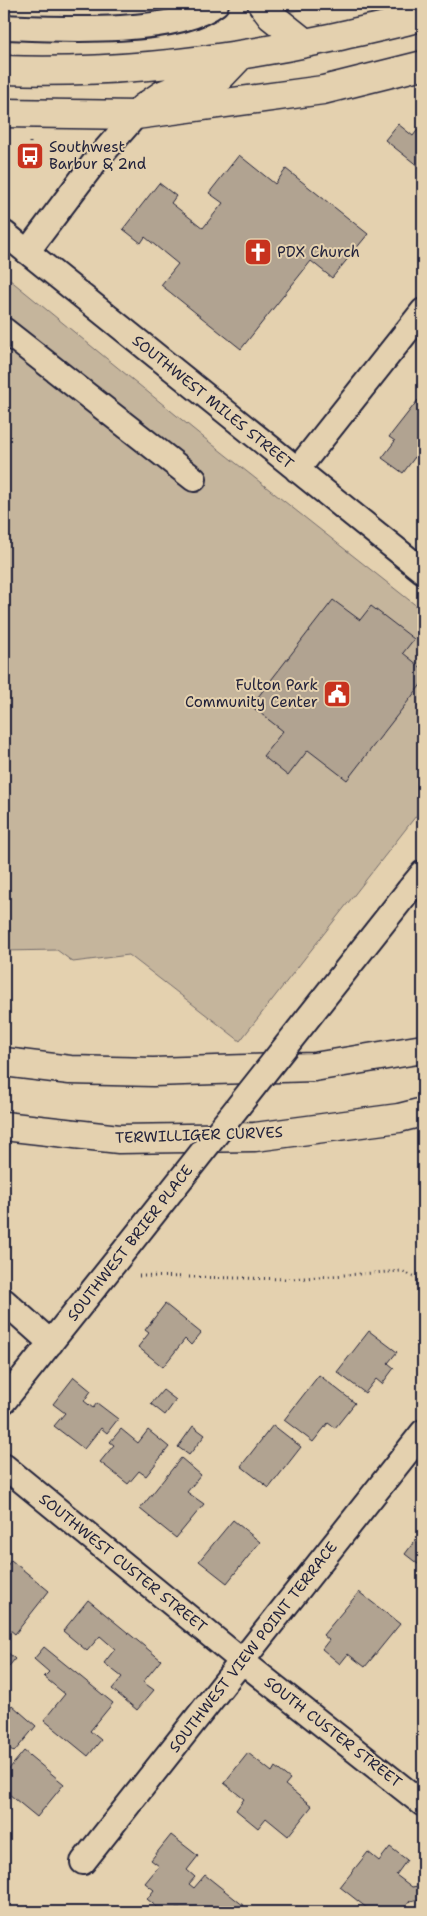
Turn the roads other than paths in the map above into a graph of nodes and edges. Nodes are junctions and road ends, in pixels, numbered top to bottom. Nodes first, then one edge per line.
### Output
1 (216, 4) edge
2 (262, 4) edge
3 (423, 16) edge
4 (4, 26) edge
5 (305, 44) junction
6 (240, 56) junction
7 (423, 65) edge
8 (4, 70) edge
9 (4, 114) edge
10 (136, 115) junction
11 (4, 233) edge
12 (27, 252) junction
13 (423, 311) edge
14 (4, 330) edge
15 (297, 470) junction
16 (194, 479) dead end
17 (423, 571) edge
18 (416, 882) edge
19 (423, 1049) edge
20 (4, 1062) edge
21 (423, 1112) edge
22 (4, 1126) edge
23 (4, 1301) edge
24 (51, 1343) junction
25 (4, 1402) edge
26 (423, 1432) edge
27 (4, 1466) edge
28 (242, 1661) junction
29 (423, 1804) edge
30 (83, 1862) dead end

1 - 4 street
2 - 5 main road
3 - 5 main road
5 - 6 main road
6 - 8 main road
6 - 10 main road
7 - 10 main road
9 - 10 main road
10 - 12 street
11 - 12 street, SOUTHWEST MILES STREET
12 - 15 street, SOUTHWEST MILES STREET
13 - 15 street
14 - 16 street
15 - 17 street, SOUTHWEST MILES STREET
18 - 24 street, SOUTHWEST BRIER PLACE, bridge
19 - 20 main road
21 - 22 main road, TERWILLIGER CURVES
23 - 24 street
24 - 25 street, SOUTHWEST BRIER PLACE
26 - 28 street, SOUTHWEST VIEW POINT TERRACE
27 - 28 street, SOUTHWEST CUSTER STREET
28 - 29 street, SOUTH CUSTER STREET
28 - 30 street, SOUTHWEST VIEW POINT TERRACE

